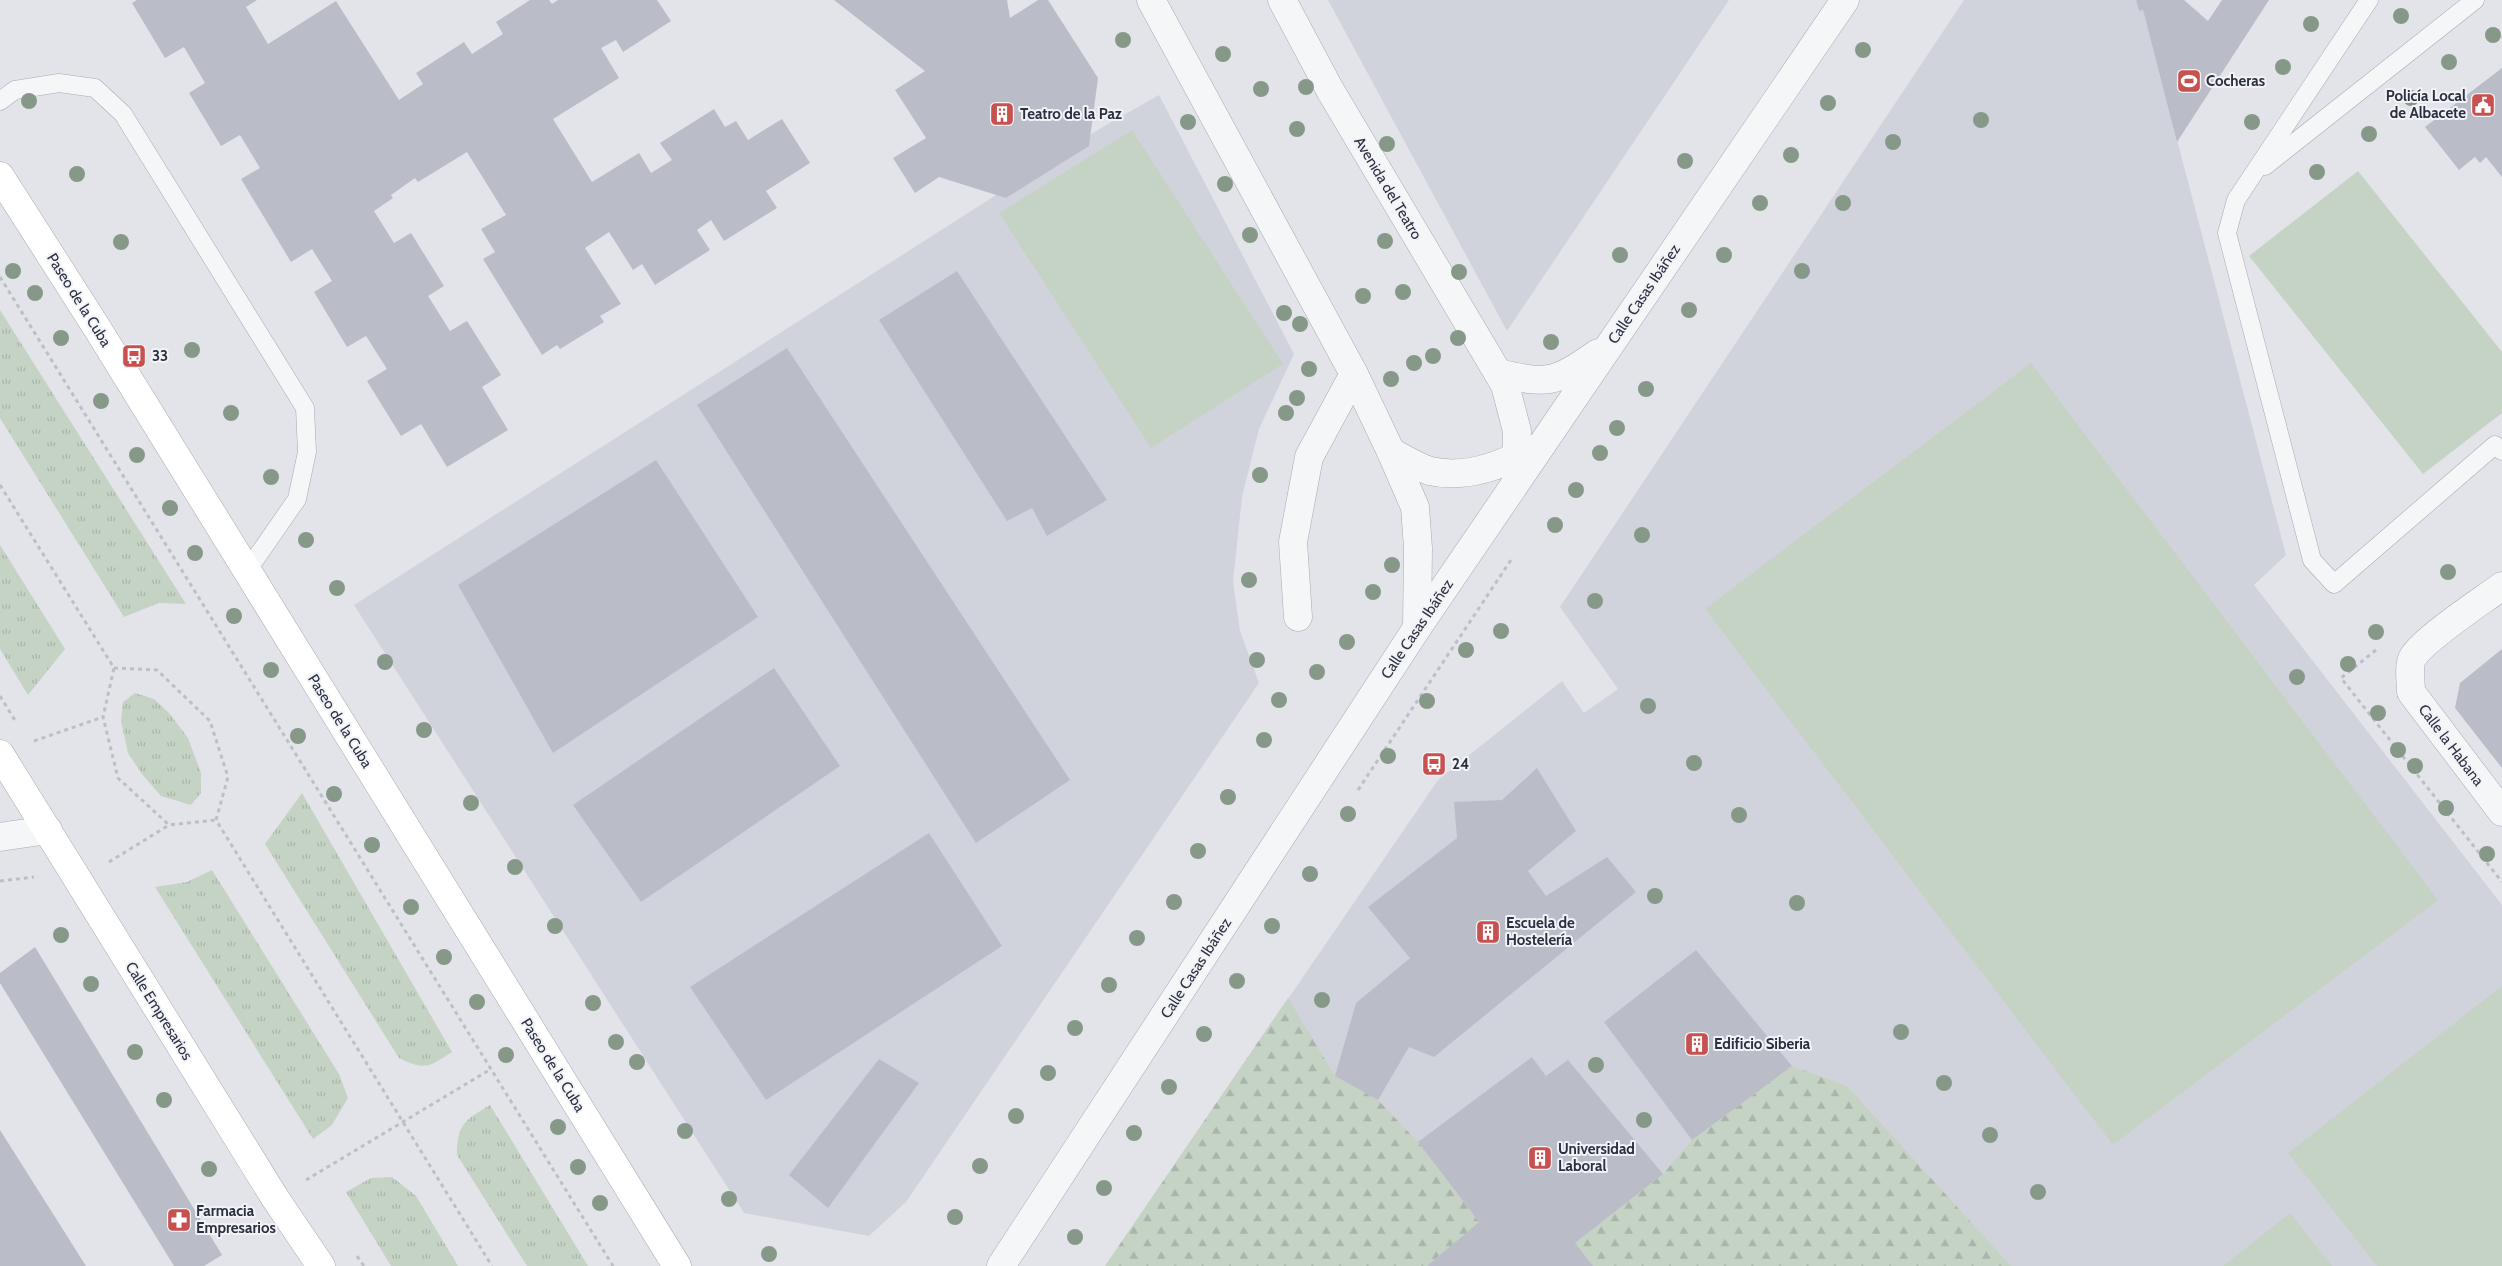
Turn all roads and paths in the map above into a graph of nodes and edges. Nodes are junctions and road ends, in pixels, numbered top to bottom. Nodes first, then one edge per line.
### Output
1 (1151, 0) edge
2 (1282, 0) edge
3 (1845, 0) edge
4 (2369, 0) edge
5 (2475, 0) edge
6 (0, 101) edge
7 (2252, 175) junction
8 (0, 176) edge
9 (0, 277) edge
10 (1610, 344) junction
11 (1498, 373) junction
12 (1354, 374) junction
13 (2502, 451) edge
14 (1391, 452) junction
15 (1516, 470) junction
16 (0, 486) edge
17 (1514, 556) dead end
18 (247, 570) junction
19 (2502, 586) edge
20 (1298, 617) dead end
21 (1417, 628) junction
22 (114, 668) junction
23 (2341, 678) dead end
24 (103, 717) junction
25 (1, 756) edge
26 (1354, 797) dead end
27 (2502, 812) edge
28 (216, 820) junction
29 (169, 825) junction
30 (48, 830) junction
31 (0, 837) edge
32 (79, 880) junction
33 (2502, 882) edge
34 (491, 1069) junction
35 (403, 1122) junction
36 (275, 1198) junction
37 (321, 1266) edge
38 (492, 1266) edge
39 (613, 1266) edge
40 (677, 1266) edge
41 (1002, 1266) edge

1 - 12 street
2 - 11 street, Avenida del Teatro
3 - 10 street, Calle Casas Ibáñez
4 - 7 lane
5 - 7 lane
6 - 18 lane
7 - 13 lane
8 - 18 main road, Paseo de la Cuba
9 - 34 path
10 - 11 street
10 - 15 street, Calle Casas Ibáñez
11 - 15 street, Avenida del Teatro
12 - 14 street
12 - 20 street
14 - 15 street
14 - 21 street
15 - 21 street, Calle Casas Ibáñez
16 - 22 path
17 - 26 path
18 - 40 main road, Paseo de la Cuba
19 - 27 street, Calle la Habana
21 - 41 street, Calle Casas Ibáñez
22 - 24 path
22 - 28 path
23 - 33 path
24 - 25 path
24 - 29 path
25 - 30 main road, Calle Empresarios
28 - 29 path
28 - 35 path
29 - 32 path
30 - 31 street
30 - 32 main road, Calle Empresarios
32 - 36 main road, Calle Empresarios
34 - 35 path
34 - 39 path
35 - 36 path
35 - 38 path
36 - 37 main road, Calle Empresarios

